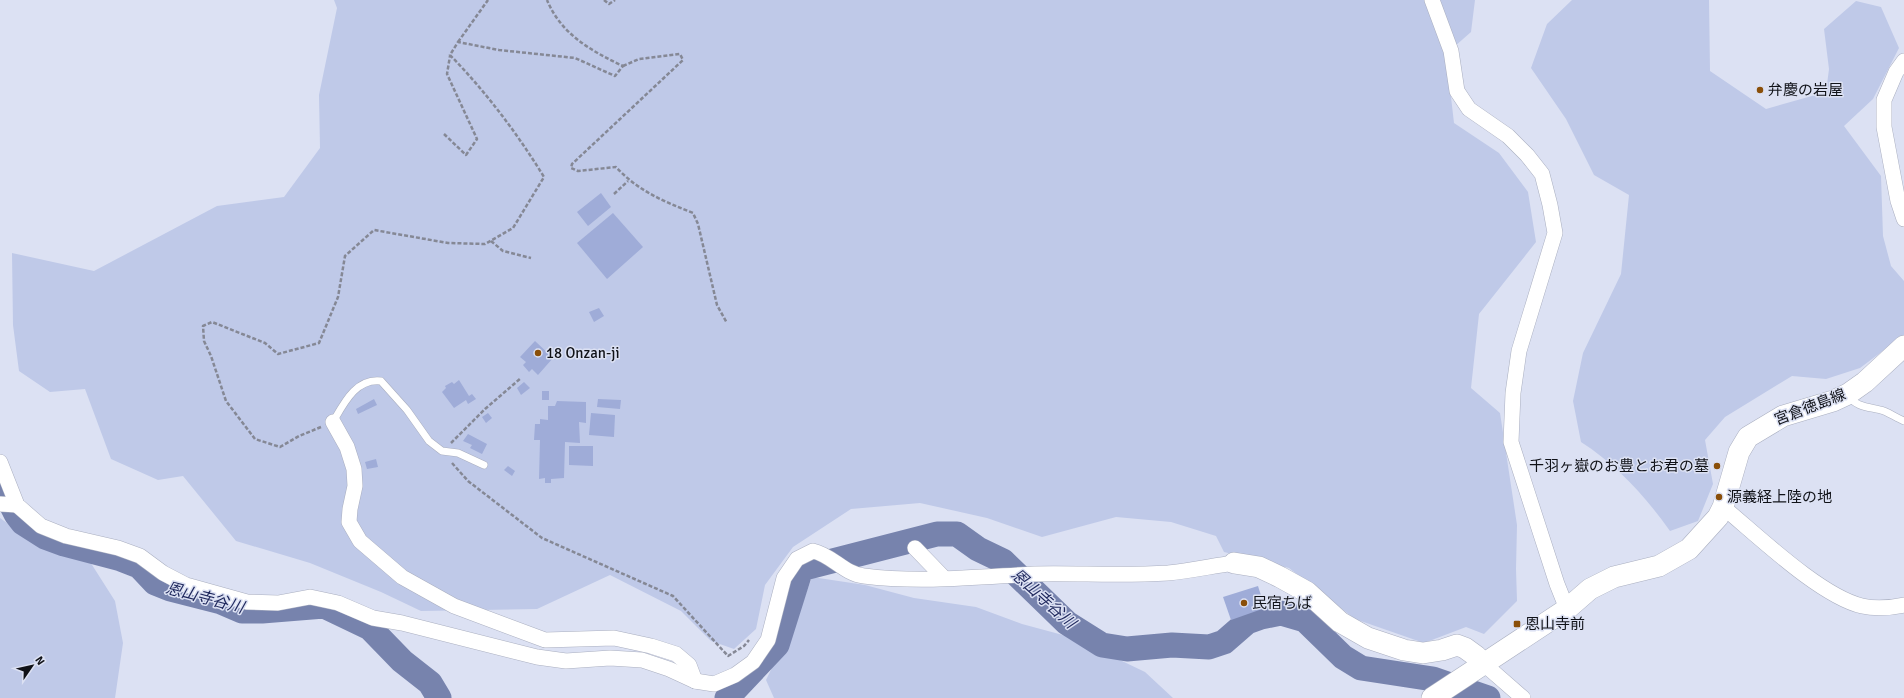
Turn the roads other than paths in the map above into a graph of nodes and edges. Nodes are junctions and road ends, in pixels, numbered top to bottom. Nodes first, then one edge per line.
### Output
1 (1432, 0) edge
2 (1904, 61) edge
3 (1904, 219) edge
4 (1904, 346) edge
5 (1848, 394) junction
6 (1904, 421) edge
7 (333, 422) joint
8 (0, 462) edge
9 (484, 465) dead end
10 (0, 504) edge
11 (17, 505) junction
12 (1723, 507) junction
13 (915, 548) dead end
14 (1234, 563) joint
15 (944, 578) junction
16 (1904, 605) edge
17 (1567, 609) junction
18 (1476, 669) junction
19 (695, 680) junction
20 (1435, 697) edge
21 (1522, 698) edge

1 - 17 street
2 - 3 street
4 - 5 main road, 宮倉徳島線
5 - 6 lane
5 - 12 main road, 宮倉徳島線
7 - 9 lane
7 - 19 street
8 - 11 street
10 - 11 street
11 - 19 street
12 - 16 street
12 - 17 main road, 宮倉徳島線
13 - 15 street
14 - 15 street
14 - 18 main road
15 - 19 street
17 - 18 main road, 宮倉徳島線
18 - 20 main road, 宮倉徳島線
18 - 21 street

